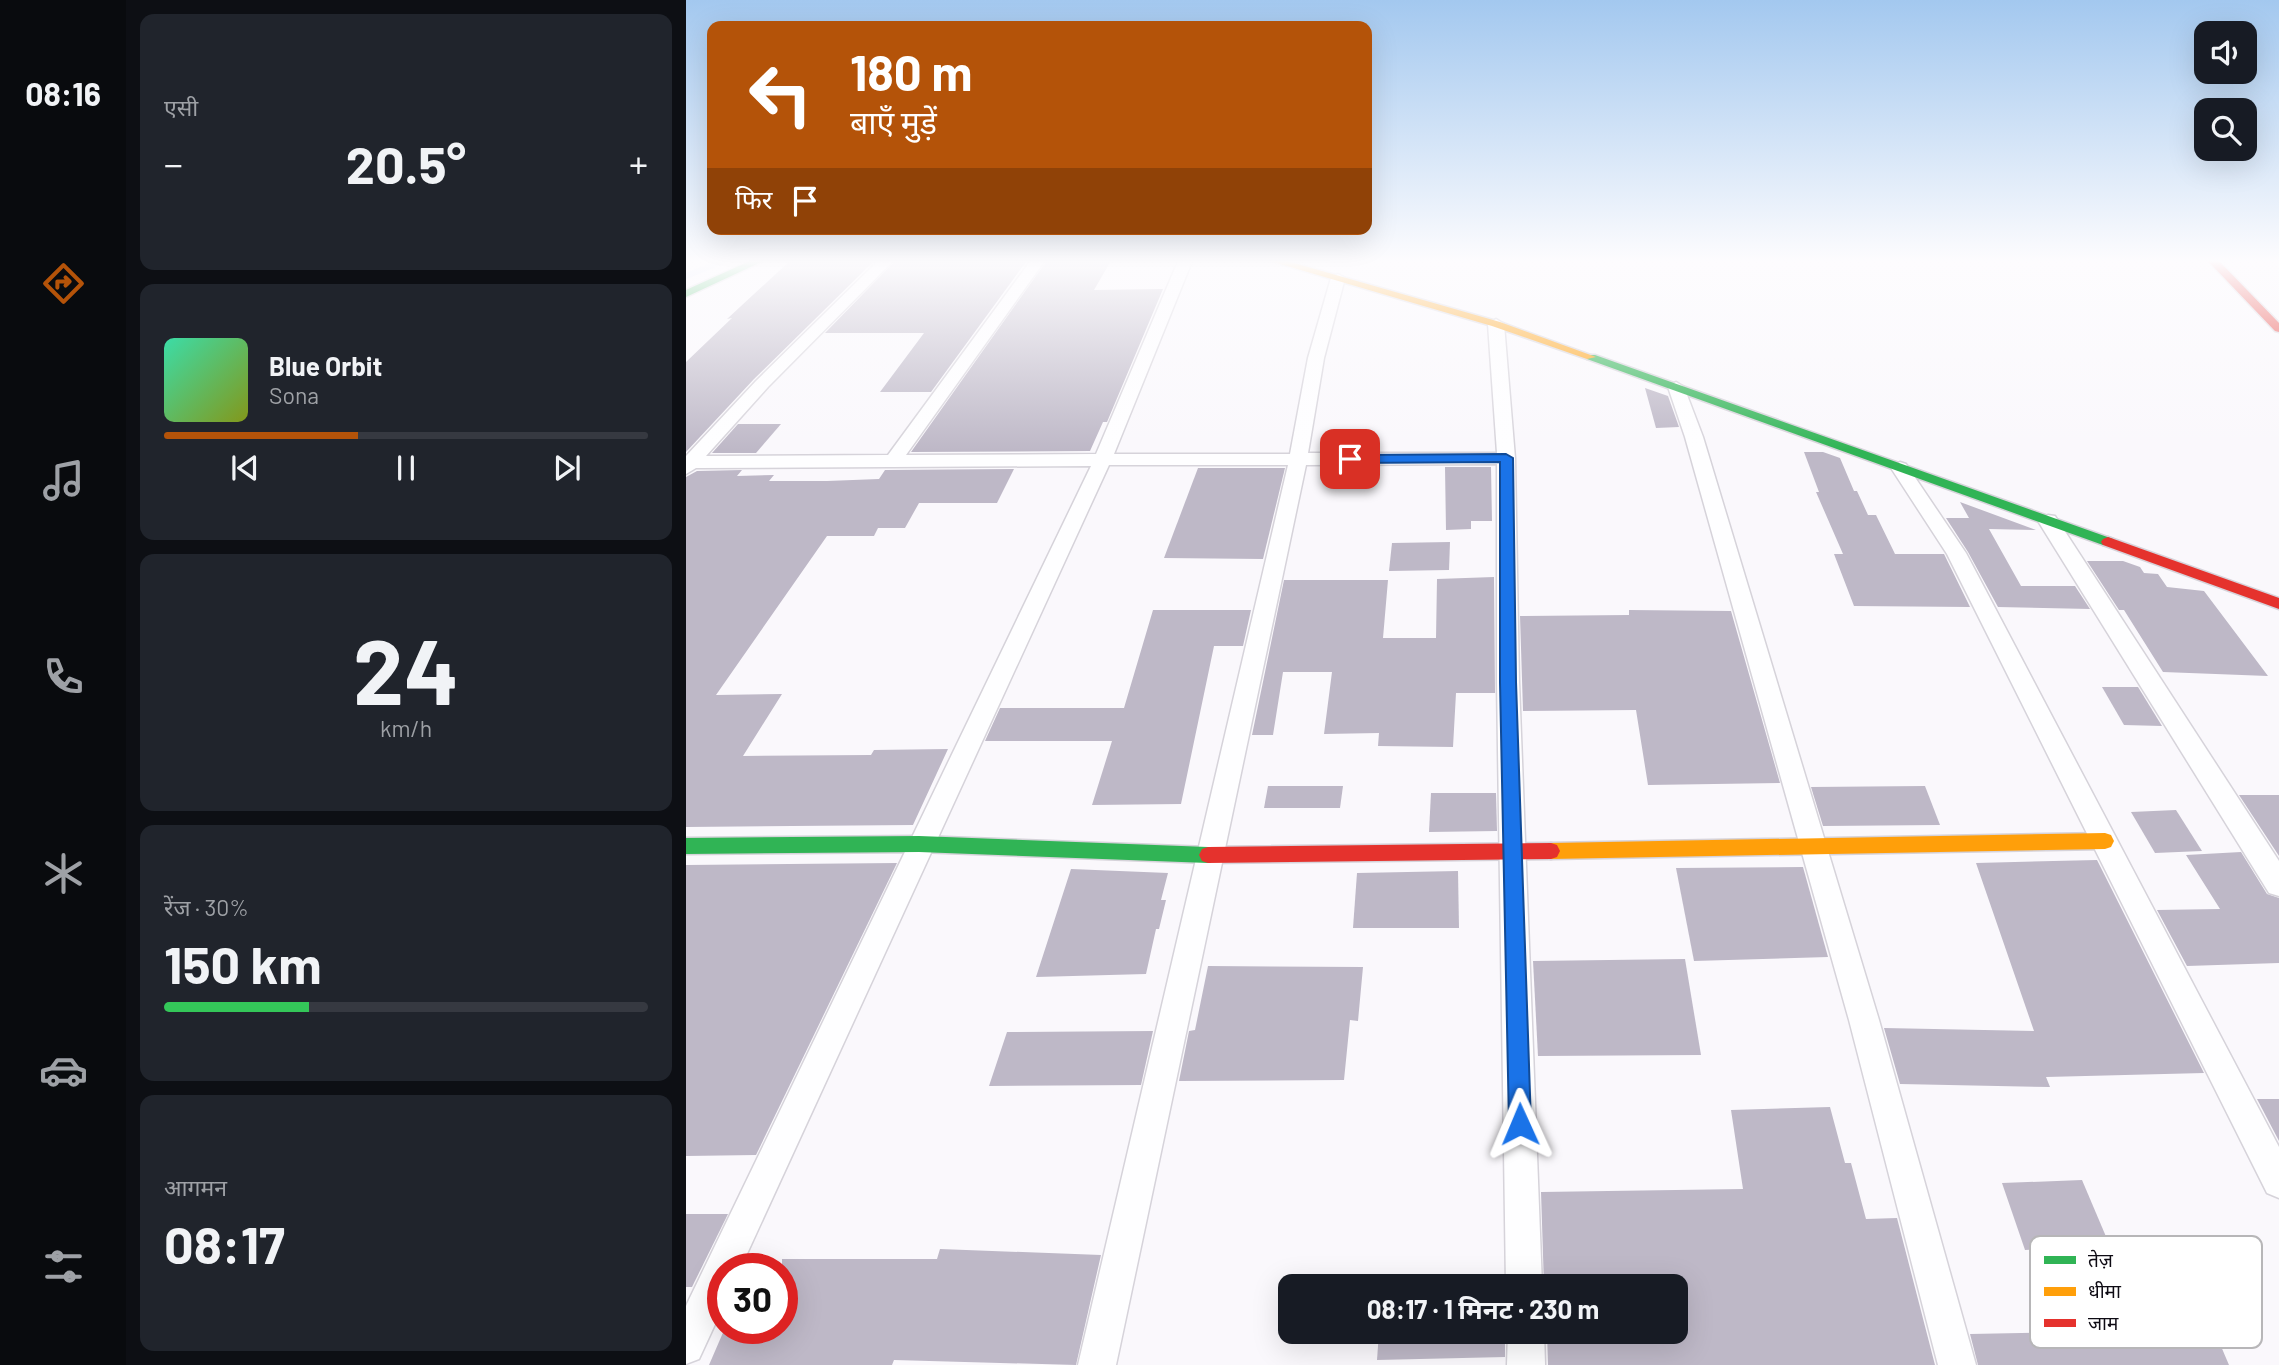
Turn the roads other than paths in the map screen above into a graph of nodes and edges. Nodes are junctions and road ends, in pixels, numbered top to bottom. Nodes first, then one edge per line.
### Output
1 (824, 323) edge
2 (993, 323) edge
3 (1160, 323) edge
4 (1326, 323) edge
5 (1492, 323) edge
6 (1496, 324) junction
7 (1675, 387) junction
8 (1506, 458) junction
9 (1298, 459) junction
10 (892, 461) junction
11 (1102, 461) junction
12 (688, 464) edge
13 (1900, 468) junction
14 (2048, 521) junction
15 (2279, 604) edge
16 (2105, 841) junction
17 (919, 844) junction
18 (686, 846) edge
19 (1814, 848) junction
20 (1513, 853) junction
21 (1211, 855) junction
22 (2279, 884) edge
23 (2279, 1181) edge
24 (1524, 1274) edge
25 (1525, 1344) edge
26 (686, 1346) edge
27 (1097, 1365) edge
28 (1526, 1365) edge
29 (1957, 1365) edge

1 - 12 street
2 - 10 street
3 - 11 street
4 - 9 street
5 - 6 street
6 - 7 street
6 - 8 street
7 - 13 street
7 - 19 street
8 - 9 street
8 - 20 street
9 - 11 street
9 - 21 street
10 - 11 street
10 - 12 street
11 - 17 street
13 - 14 street
13 - 16 street
14 - 15 street
14 - 22 street
16 - 19 street
16 - 23 street
17 - 18 street
17 - 21 street
17 - 26 street
19 - 20 street
19 - 29 street
20 - 21 street
20 - 24 street
21 - 27 street
25 - 28 street

